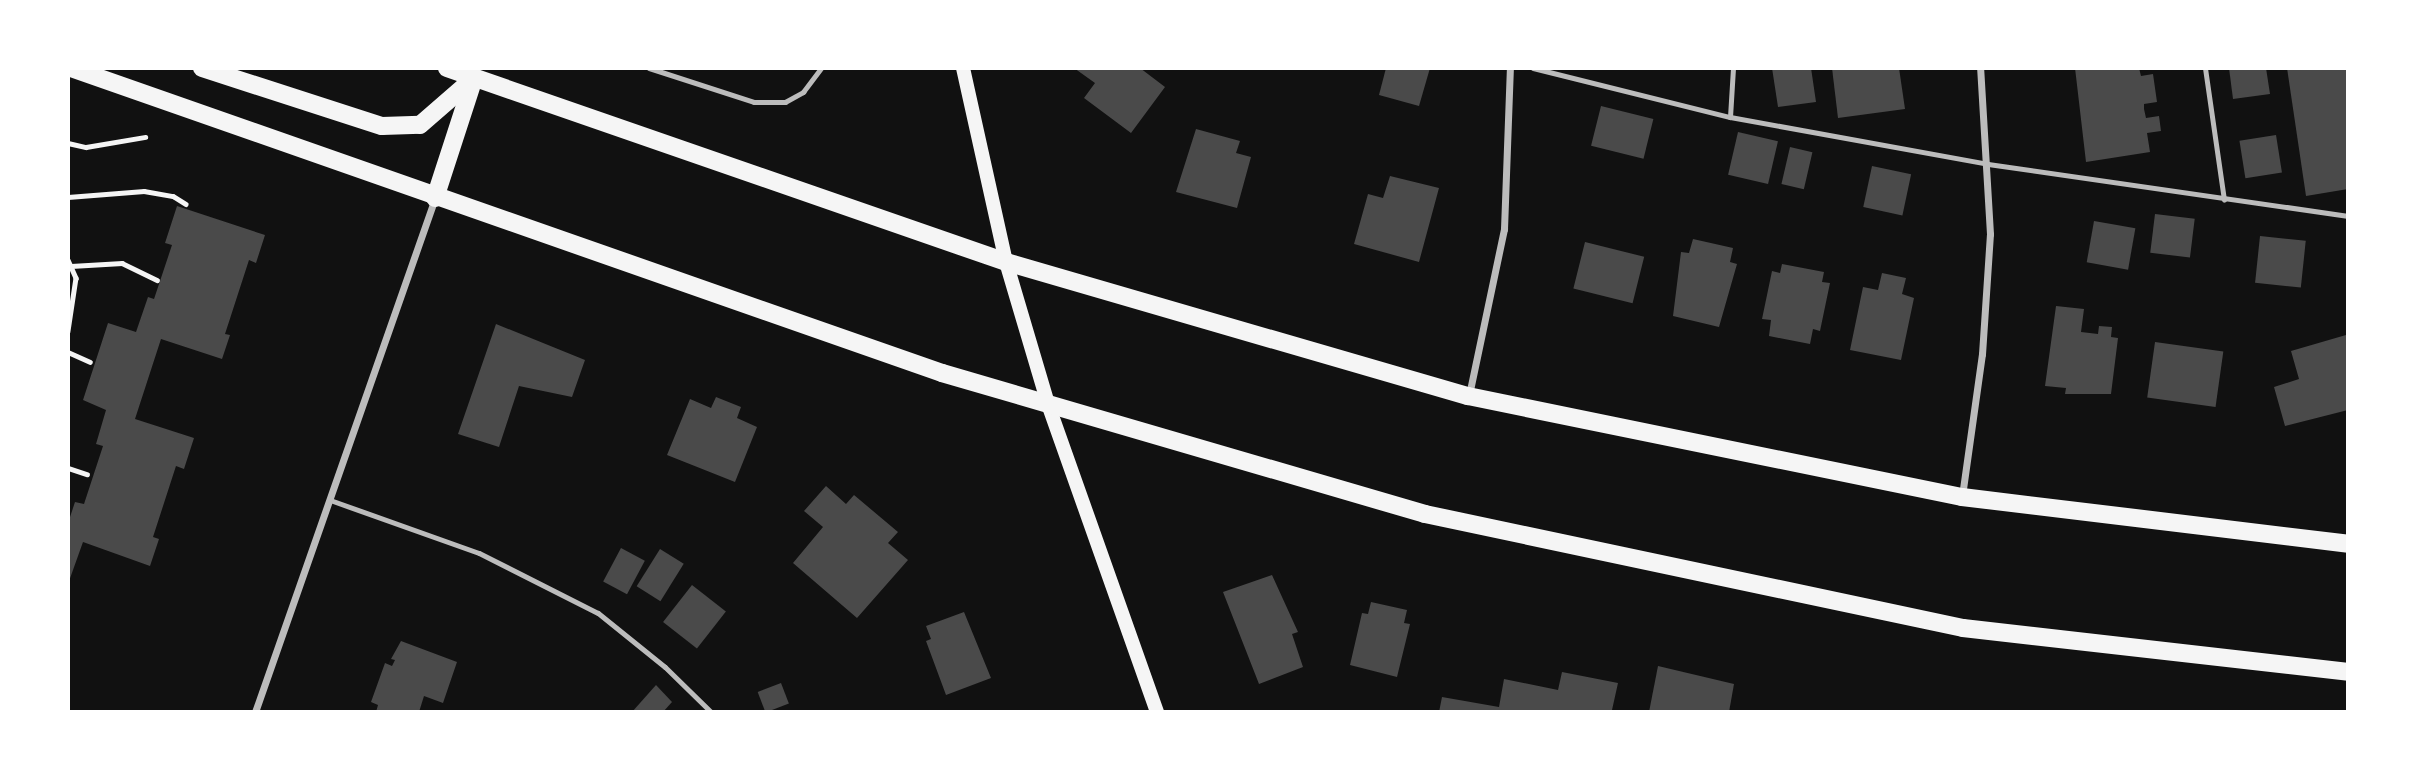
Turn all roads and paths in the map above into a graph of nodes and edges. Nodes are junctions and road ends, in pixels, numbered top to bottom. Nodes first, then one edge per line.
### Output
1 (71, 68) edge
2 (202, 68) edge
3 (447, 68) edge
4 (649, 68) edge
5 (821, 68) edge
6 (963, 68) edge
7 (1510, 68) edge
8 (1533, 68) edge
9 (1733, 68) edge
10 (1980, 68) edge
11 (2205, 68) edge
12 (475, 73) edge
13 (1730, 117) junction
14 (145, 137) dead end
15 (68, 143) edge
16 (1988, 164) junction
17 (68, 197) edge
18 (435, 198) junction
19 (2224, 200) junction
20 (186, 204) dead end
21 (2348, 216) edge
22 (68, 260) edge
23 (1006, 262) junction
24 (71, 267) junction
25 (156, 280) dead end
26 (68, 331) edge
27 (68, 352) edge
28 (90, 362) dead end
29 (1468, 396) junction
30 (1049, 407) junction
31 (68, 468) edge
32 (87, 474) dead end
33 (1962, 497) junction
34 (330, 500) junction
35 (2348, 544) edge
36 (2348, 673) edge
37 (255, 712) edge
38 (711, 712) edge
39 (1157, 712) edge

1 - 18 main road
2 - 12 main road
3 - 12 main road
4 - 5 lane
6 - 23 main road
7 - 29 street
8 - 13 lane
9 - 13 lane
10 - 16 street
11 - 19 lane
12 - 18 main road
12 - 23 main road
13 - 16 lane
14 - 15 path
16 - 19 lane
16 - 33 street
17 - 20 path
18 - 30 main road
18 - 34 street
19 - 21 lane
22 - 24 path
23 - 29 main road
23 - 30 main road
24 - 25 path
24 - 26 path
27 - 28 path
29 - 33 main road
30 - 36 main road
30 - 39 main road
31 - 32 path
33 - 35 main road
34 - 37 street
34 - 38 lane

